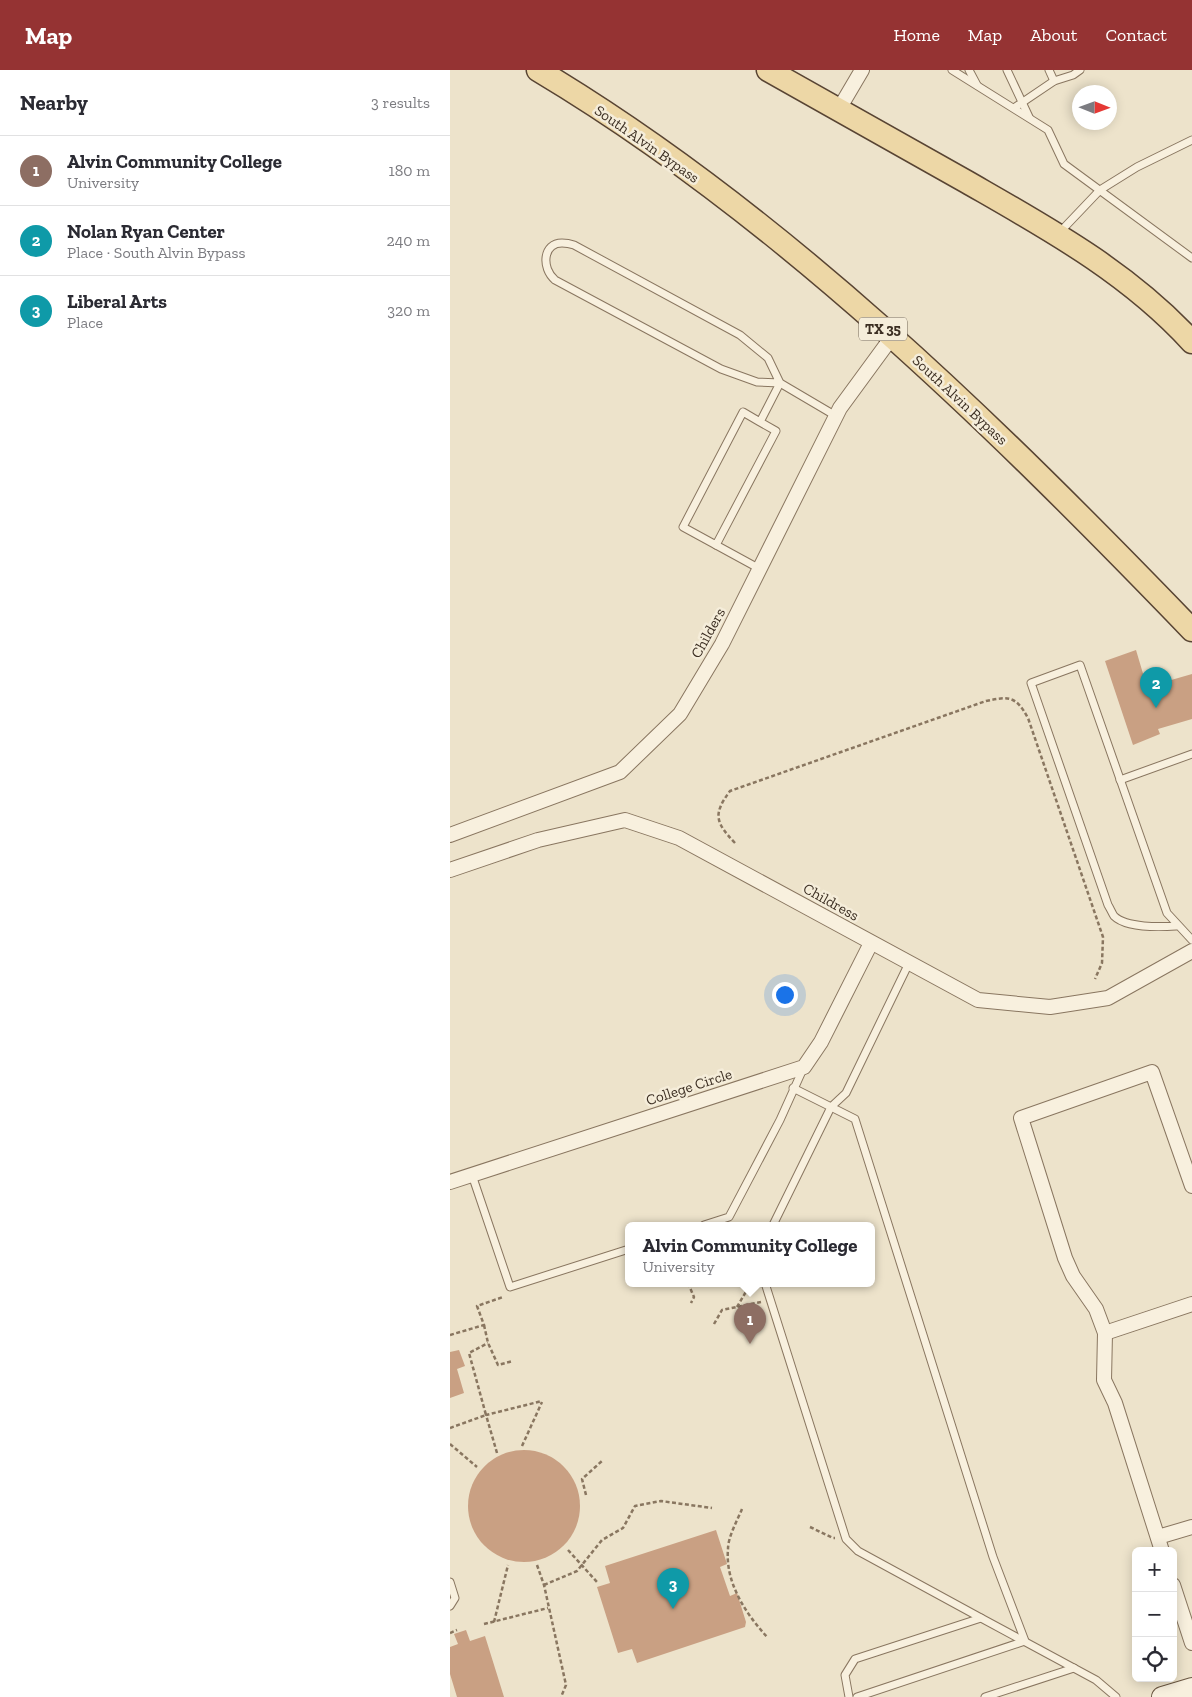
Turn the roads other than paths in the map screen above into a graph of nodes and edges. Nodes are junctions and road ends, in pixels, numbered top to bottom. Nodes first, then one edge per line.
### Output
1 (538, 70) edge
2 (768, 70) edge
3 (862, 70) edge
4 (952, 70) edge
5 (969, 70) edge
6 (1007, 70) edge
7 (1049, 70) edge
8 (1080, 70) edge
9 (1054, 81) junction
10 (977, 86) junction
11 (1022, 103) junction
12 (1014, 108) junction
13 (838, 109) junction
14 (1030, 118) junction
15 (1192, 140) edge
16 (1100, 190) junction
17 (1058, 234) junction
18 (1192, 258) edge
19 (1183, 330) edge
20 (892, 337) junction
21 (1192, 342) edge
22 (780, 383) junction
23 (836, 416) junction
24 (760, 422) junction
25 (716, 545) junction
26 (760, 569) junction
27 (1188, 624) edge
28 (1192, 754) edge
29 (1120, 780) junction
30 (450, 835) edge
31 (450, 870) edge
32 (1176, 926) junction
33 (1192, 940) edge
34 (871, 943) junction
35 (1192, 952) edge
36 (909, 964) junction
37 (804, 1067) junction
38 (793, 1088) junction
39 (831, 1106) junction
40 (472, 1174) junction
41 (450, 1182) edge
42 (1192, 1186) edge
43 (713, 1222) edge
44 (773, 1222) edge
45 (625, 1250) edge
46 (765, 1287) edge
47 (1192, 1304) edge
48 (1104, 1333) junction
49 (1192, 1527) edge
50 (1158, 1537) junction
51 (1161, 1547) edge
52 (450, 1582) edge
53 (1175, 1592) edge
54 (450, 1606) edge
55 (981, 1618) junction
56 (1025, 1641) junction
57 (1192, 1643) edge
58 (1074, 1668) junction
59 (1192, 1688) edge
60 (849, 1697) edge
61 (858, 1697) edge
62 (985, 1697) edge
63 (1116, 1697) edge
64 (1162, 1697) edge

1 - 20 main road, South Alvin Bypass / TX 35
2 - 13 main road
3 - 13 street
4 - 10 lane
5 - 10 lane
6 - 11 lane
7 - 9 lane
8 - 9 lane
9 - 11 lane
10 - 12 lane
11 - 12 lane
11 - 14 lane
12 - 14 lane
13 - 17 main road
14 - 16 lane
15 - 16 lane
16 - 17 lane
16 - 18 lane
17 - 19 main road
19 - 21 main road
20 - 23 street, Childers
20 - 27 main road, South Alvin Bypass / TX 35
22 - 22 lane
22 - 23 lane
22 - 24 lane
23 - 26 street, Childers
24 - 25 lane
24 - 25 lane
25 - 26 lane
26 - 30 street, Childers
28 - 29 lane
29 - 32 lane
29 - 32 lane
31 - 34 street, Childress
32 - 33 lane
34 - 36 street, Childress
34 - 37 street
35 - 36 street, Childress
36 - 39 lane
37 - 38 lane
37 - 40 street, College Circle
38 - 39 lane
38 - 43 lane
39 - 44 lane
39 - 56 lane
40 - 41 street, College Circle
40 - 45 lane
42 - 48 street
46 - 55 lane
47 - 48 street
48 - 50 street
49 - 50 street
50 - 51 street
52 - 54 lane
53 - 57 street
55 - 56 lane
55 - 60 lane
56 - 58 lane
56 - 61 lane
58 - 62 lane
58 - 63 lane
59 - 64 street

